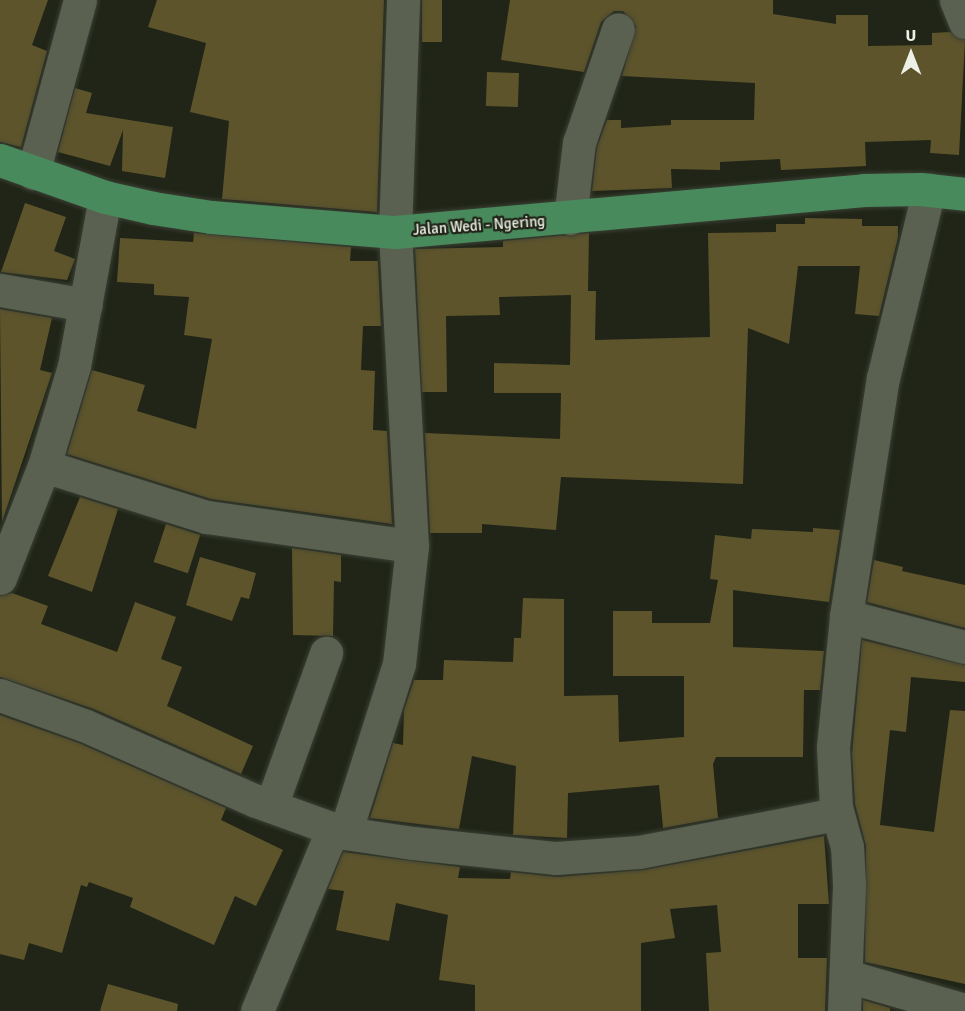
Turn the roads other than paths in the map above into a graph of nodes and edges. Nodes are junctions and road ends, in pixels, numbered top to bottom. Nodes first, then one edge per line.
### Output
1 (80, 0) edge
2 (403, 0) edge
3 (956, 0) edge
4 (965, 22) edge
5 (618, 29) dead end
6 (0, 160) edge
7 (33, 173) junction
8 (964, 187) edge
9 (929, 190) junction
10 (105, 197) junction
11 (570, 218) junction
12 (395, 232) junction
13 (0, 290) edge
14 (86, 305) junction
15 (44, 466) junction
16 (412, 546) junction
17 (0, 578) edge
18 (846, 616) junction
19 (965, 647) edge
20 (326, 653) dead end
21 (0, 695) edge
22 (271, 806) junction
23 (837, 814) junction
24 (339, 830) junction
25 (848, 976) junction
26 (965, 1010) edge
27 (257, 1011) edge
28 (844, 1011) edge

1 - 7 street
2 - 12 street
3 - 4 street
5 - 11 street
6 - 7 main road, Jalan Wedi - Ngering
7 - 10 main road, Jalan Wedi - Ngering
8 - 9 main road, Jalan Wedi - Ngering
9 - 11 main road, Jalan Wedi - Ngering
9 - 18 street
10 - 12 main road, Jalan Wedi - Ngering
10 - 14 street
11 - 12 main road, Jalan Wedi - Ngering
12 - 16 street
13 - 14 street
14 - 15 street
15 - 16 street
15 - 17 street
16 - 24 street
18 - 19 street
18 - 23 street
20 - 22 street
21 - 22 street
22 - 24 street
23 - 24 street
23 - 25 street
24 - 27 street
25 - 26 street
25 - 28 street

